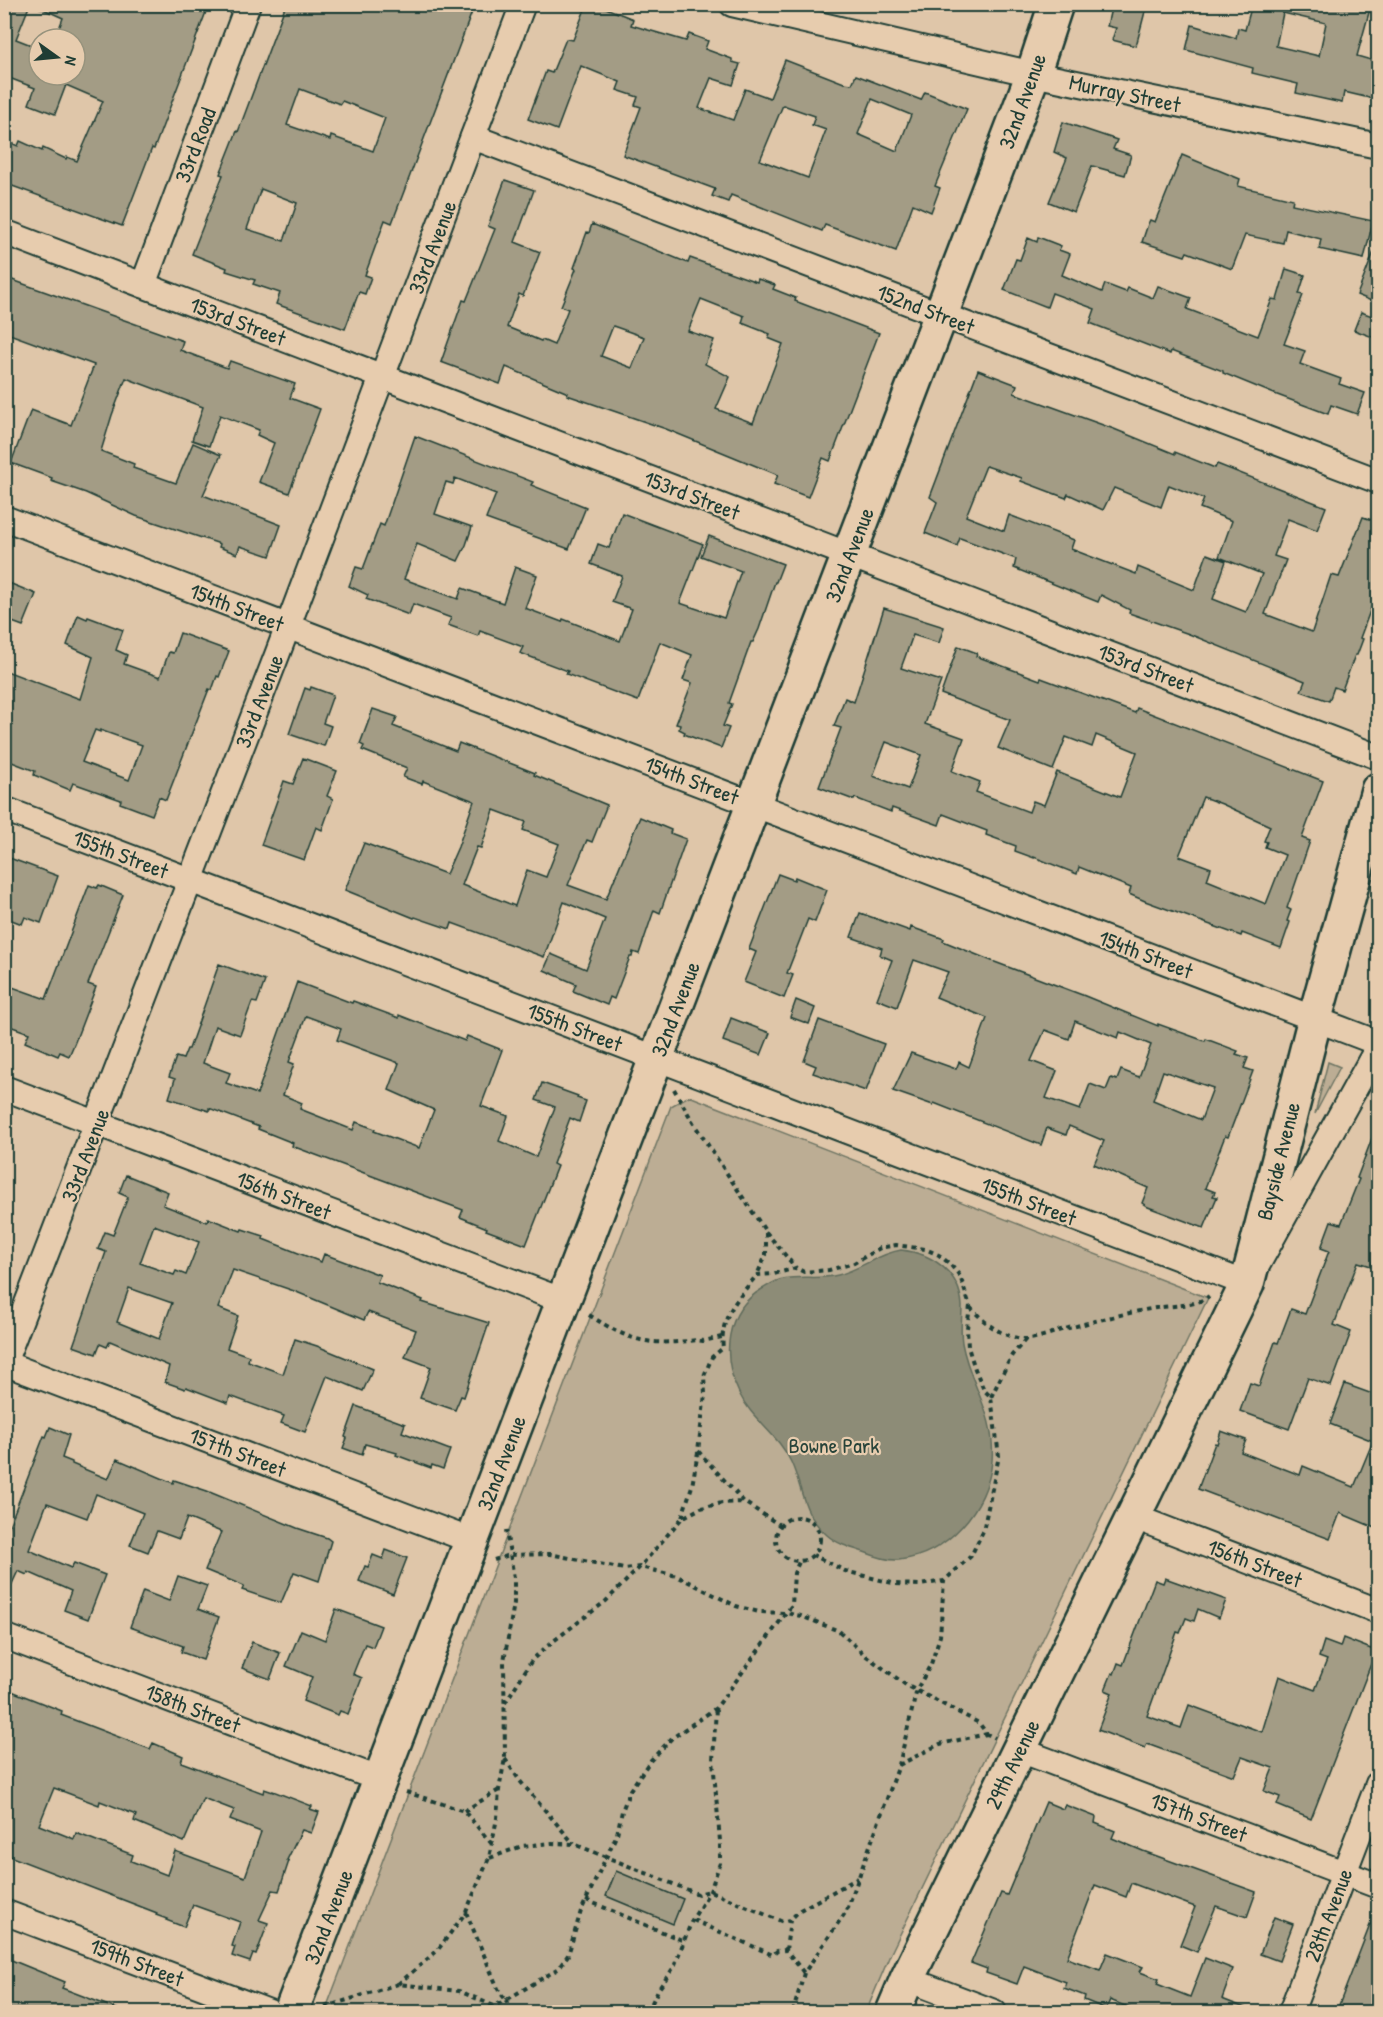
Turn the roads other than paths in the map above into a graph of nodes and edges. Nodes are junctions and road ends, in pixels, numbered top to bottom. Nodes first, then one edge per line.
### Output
1 (248, 4) edge
2 (523, 4) edge
3 (732, 4) edge
4 (1056, 4) edge
5 (1033, 74) junction
6 (473, 138) junction
7 (1378, 146) edge
8 (4, 232) edge
9 (142, 285) junction
10 (940, 315) junction
11 (383, 377) junction
12 (1378, 481) edge
13 (4, 519) edge
14 (849, 555) junction
15 (287, 627) junction
16 (1378, 757) edge
17 (1378, 790) edge
18 (753, 804) junction
19 (4, 810) edge
20 (190, 880) junction
21 (1315, 1018) junction
22 (1378, 1043) edge
23 (1378, 1047) edge
24 (656, 1059) junction
25 (4, 1088) edge
26 (97, 1123) junction
27 (1247, 1284) junction
28 (576, 1308) junction
29 (5, 1363) edge
30 (1132, 1515) junction
31 (483, 1550) junction
32 (1378, 1611) edge
33 (4, 1636) edge
34 (1020, 1750) junction
35 (1378, 1784) edge
36 (393, 1786) junction
37 (1344, 1873) junction
38 (1378, 1886) edge
39 (4, 1912) edge
40 (907, 1979) junction
41 (269, 2013) edge
42 (291, 2013) edge
43 (893, 2013) edge
44 (994, 2013) edge
45 (1291, 2013) edge

1 - 9 street, 33rd Road
2 - 6 street, 33rd Avenue
3 - 5 street, Murray Street
4 - 5 street, 32nd Avenue
5 - 7 street, Murray Street
5 - 10 street, 32nd Avenue
6 - 10 street, 152nd Street
6 - 11 street, 33rd Avenue
8 - 9 street, 153rd Street
9 - 11 street, 153rd Street
10 - 12 street, 152nd Street
10 - 14 street, 32nd Avenue
11 - 14 street, 153rd Street
11 - 15 street, 33rd Avenue
13 - 15 street, 154th Street
14 - 16 street, 153rd Street
14 - 18 street, 32nd Avenue
15 - 18 street, 154th Street
15 - 20 street, 33rd Avenue
17 - 21 street, Bayside Avenue
18 - 21 street, 154th Street
18 - 24 street, 32nd Avenue
19 - 20 street, 155th Street
20 - 24 street, 155th Street
20 - 26 street, 33rd Avenue
21 - 22 street, 154th Street
21 - 27 street, Bayside Avenue
23 - 27 street
24 - 27 street, 155th Street
24 - 28 street, 32nd Avenue
25 - 26 street, 156th Street
26 - 28 street, 156th Street
26 - 29 street, 33rd Avenue
27 - 30 street, Bayside Avenue
28 - 31 street, 32nd Avenue
29 - 31 street, 157th Street
30 - 32 street, 156th Street
30 - 34 street, 29th Avenue
31 - 36 street, 32nd Avenue
33 - 36 street, 158th Street
34 - 37 street, 157th Street
34 - 40 street, 29th Avenue
35 - 37 street, 28th Avenue
36 - 42 street, 32nd Avenue
37 - 38 street, 157th Street
37 - 45 street, 28th Avenue
39 - 41 street, 159th Street
40 - 43 street, 29th Avenue
40 - 44 street

